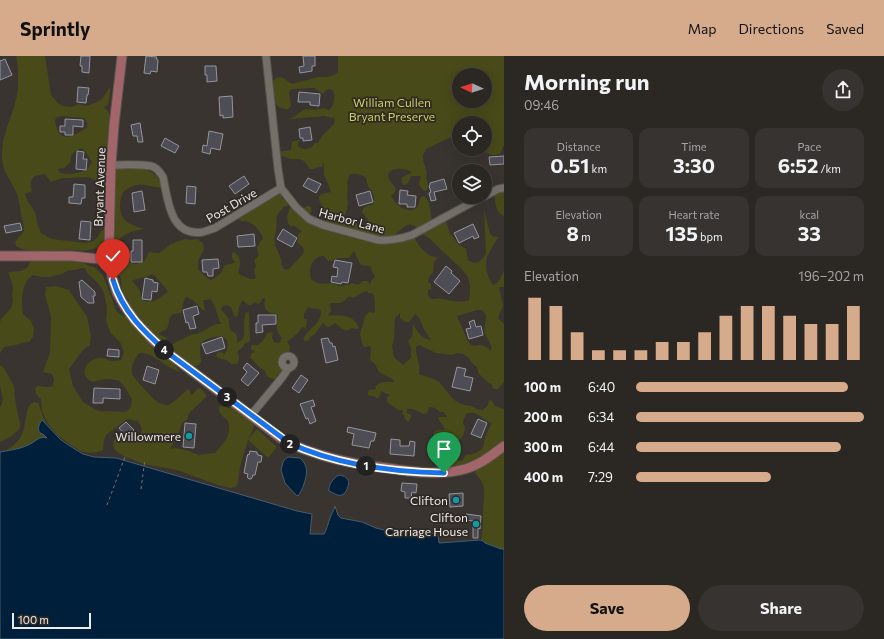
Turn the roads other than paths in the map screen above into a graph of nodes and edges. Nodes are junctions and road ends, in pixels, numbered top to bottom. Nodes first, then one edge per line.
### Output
1 (122, 56) edge
2 (266, 56) edge
3 (111, 165) junction
4 (281, 188) junction
5 (504, 188) edge
6 (492, 192) edge
7 (469, 204) edge
8 (0, 256) edge
9 (88, 257) junction
10 (108, 260) junction
11 (112, 276) junction
12 (288, 368) dead end
13 (251, 415) junction
14 (504, 446) edge

1 - 3 main road, Bryant Avenue
2 - 4 street, Harbor Lane
3 - 4 street, Post Drive
3 - 10 main road, Bryant Avenue
4 - 7 street, Harbor Lane
5 - 6 street, Harbor Lane
8 - 9 main road
9 - 10 main road
9 - 11 main road
10 - 11 main road, Bryant Avenue
11 - 13 main road, Bryant Avenue
12 - 13 street
13 - 14 main road, Bryant Avenue

